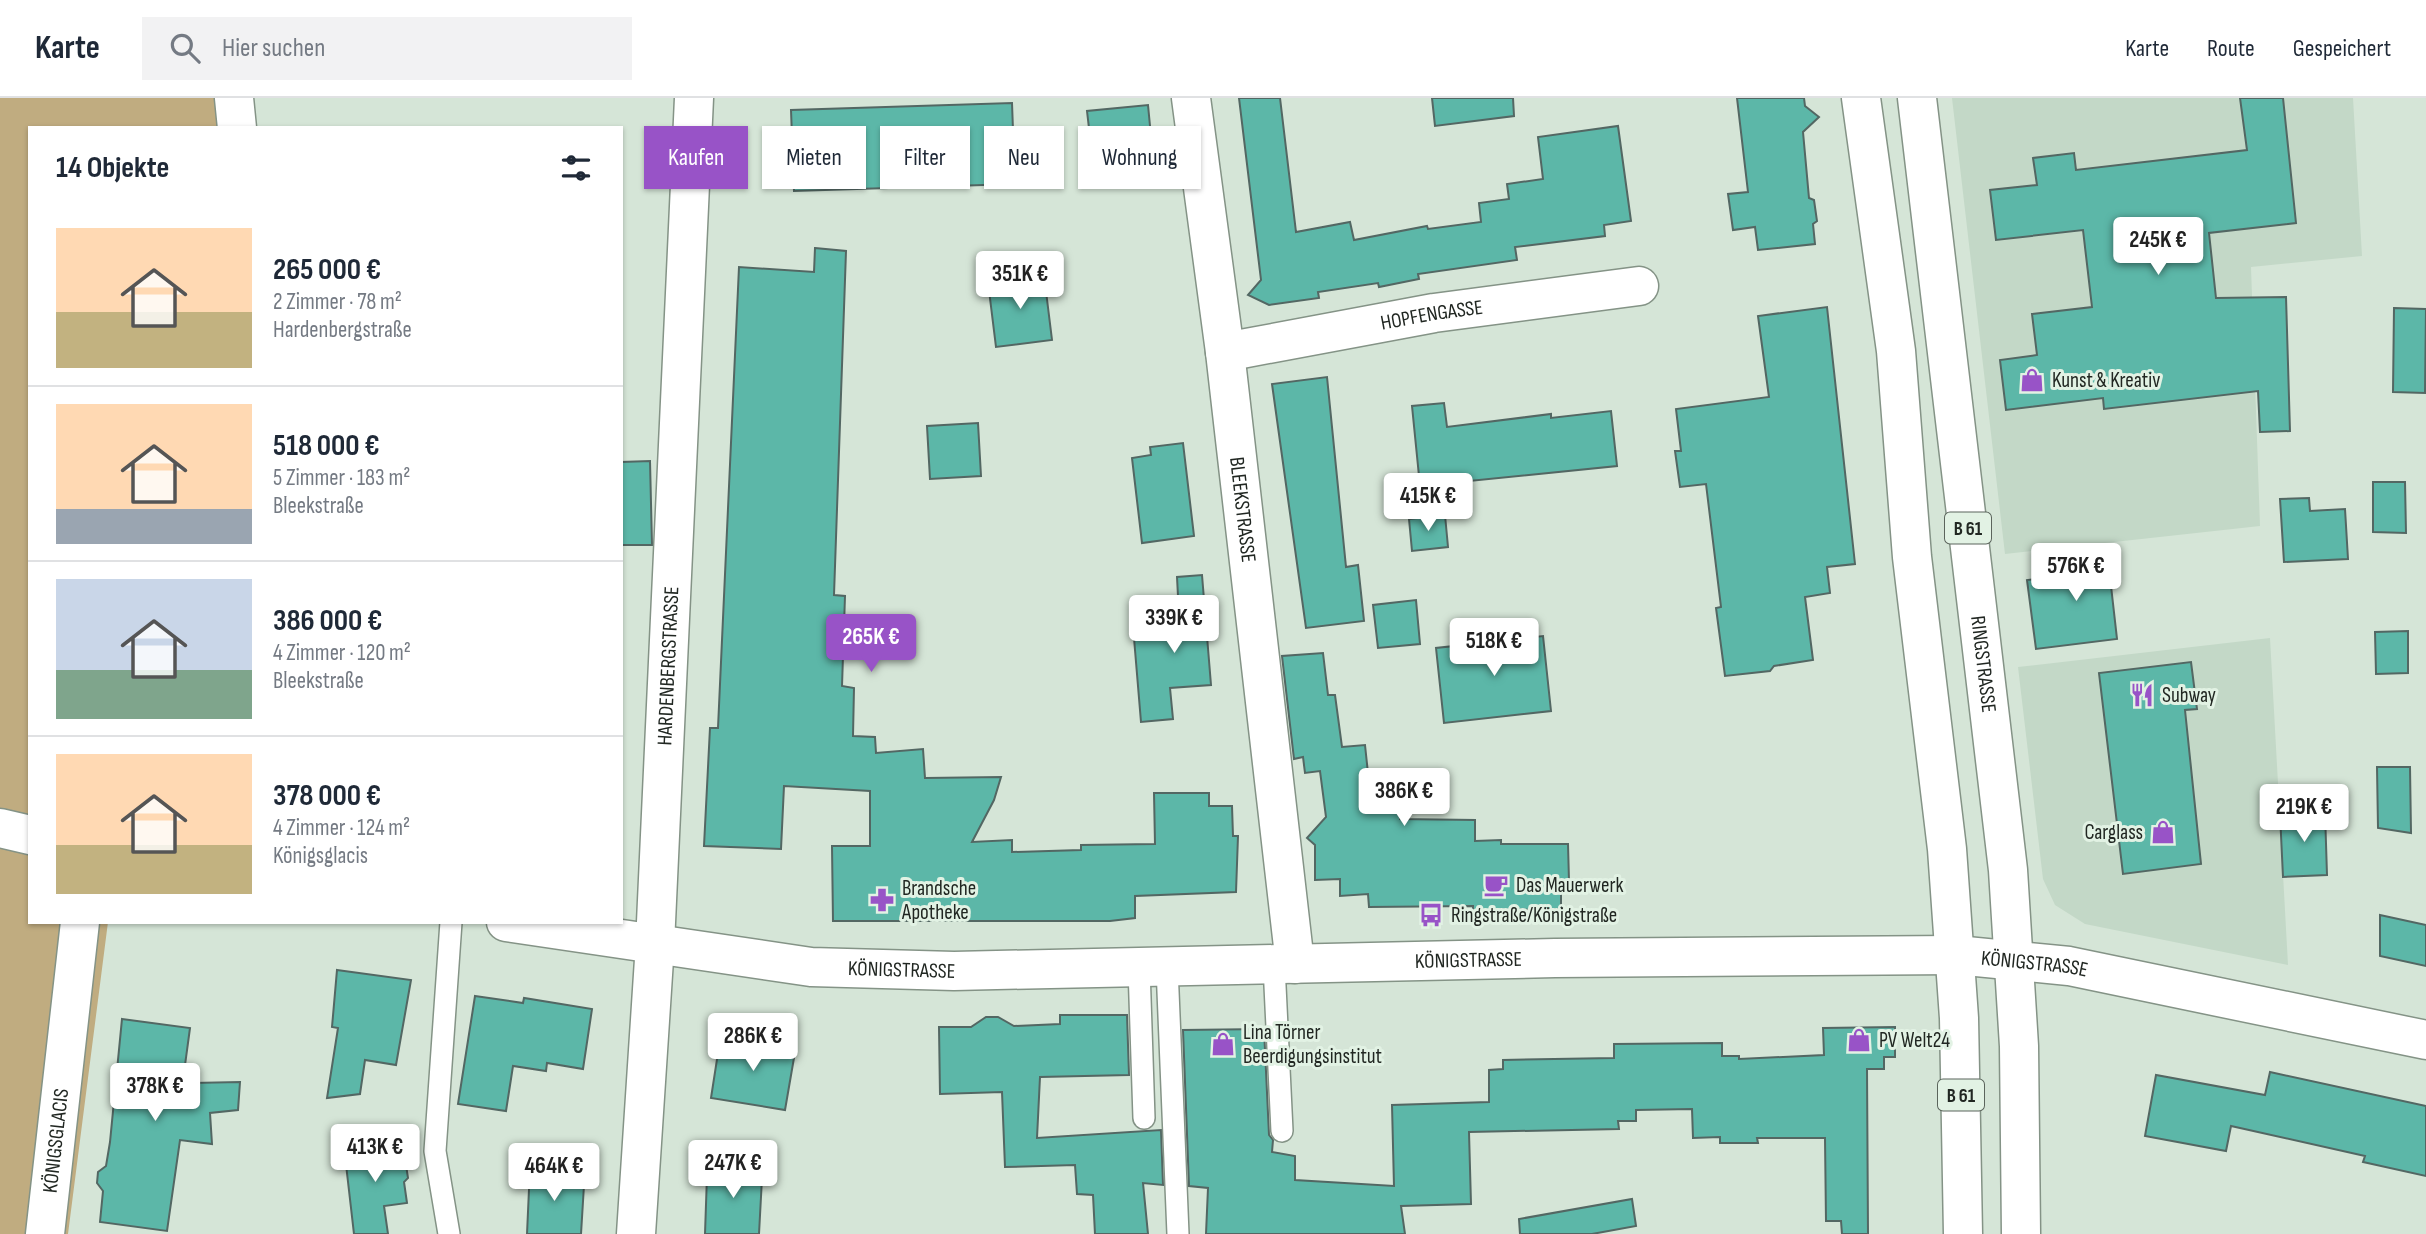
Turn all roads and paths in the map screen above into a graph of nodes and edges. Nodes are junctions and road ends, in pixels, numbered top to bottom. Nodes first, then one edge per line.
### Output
1 (234, 98) edge
2 (694, 98) edge
3 (1191, 98) edge
4 (1861, 98) edge
5 (1917, 98) edge
6 (237, 126) edge
7 (1639, 286) dead end
8 (1226, 352) junction
9 (0, 828) edge
10 (28, 835) edge
11 (80, 924) edge
12 (451, 924) edge
13 (520, 924) edge
14 (655, 944) junction
15 (1956, 955) junction
16 (2016, 959) junction
17 (1284, 965) junction
18 (1153, 967) junction
19 (2426, 1040) edge
20 (1144, 1118) dead end
21 (1282, 1131) dead end
22 (44, 1234) edge
23 (449, 1234) edge
24 (636, 1234) edge
25 (1178, 1234) edge
26 (1963, 1234) edge
27 (2021, 1234) edge

1 - 6 street
2 - 14 street, HARDENBERGSTRASSE
3 - 8 street, BLEEKSTRASSE
4 - 15 street, B 61
5 - 16 street, RINGSTRASSE / B 61
7 - 8 street, HOPFENGASSE
8 - 17 street, BLEEKSTRASSE
9 - 10 street
11 - 22 street, KÖNIGSGLACIS
12 - 23 lane
13 - 14 street, KÖNIGSTRASSE
14 - 18 street, KÖNIGSTRASSE
14 - 24 street, HARDENBERGSTRASSE
15 - 16 street, KÖNIGSTRASSE
15 - 17 street, KÖNIGSTRASSE
15 - 26 street, B 61
16 - 19 street, KÖNIGSTRASSE
16 - 27 street, RINGSTRASSE / B 61
17 - 18 street, KÖNIGSTRASSE
17 - 21 lane
18 - 20 lane
18 - 25 lane

